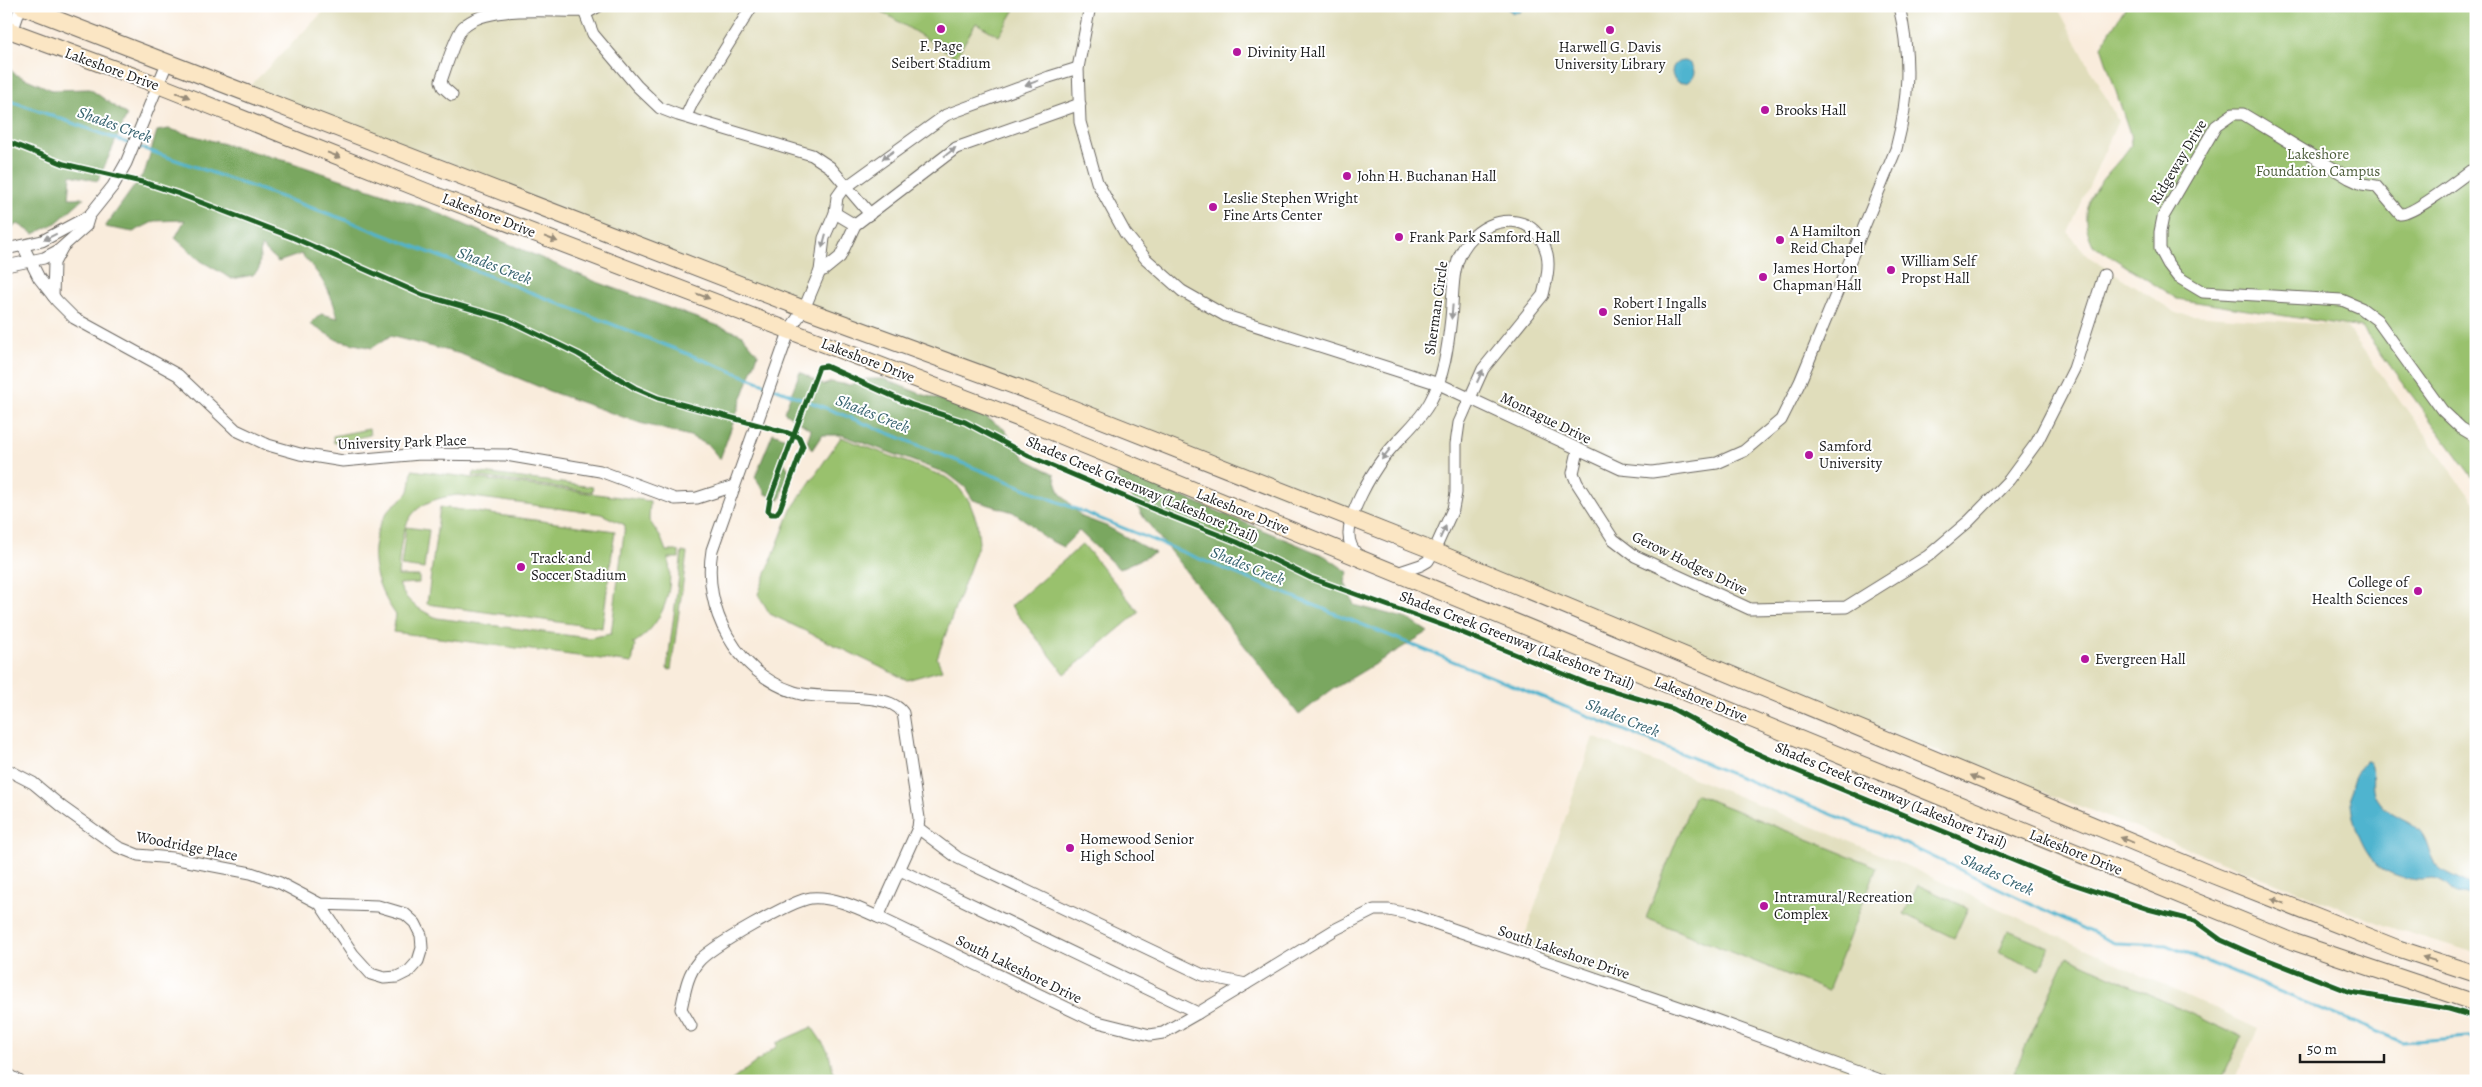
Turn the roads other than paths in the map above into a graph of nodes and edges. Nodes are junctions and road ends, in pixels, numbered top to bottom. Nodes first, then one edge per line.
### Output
1 (22, 6) edge
2 (599, 6) edge
3 (752, 6) edge
4 (1090, 6) edge
5 (1899, 6) edge
6 (584, 11) junction
7 (9, 31) edge
8 (167, 63) junction
9 (1078, 68) junction
10 (158, 85) junction
11 (452, 95) dead end
12 (1080, 104) junction
13 (686, 116) junction
14 (2476, 178) edge
15 (847, 186) junction
16 (835, 213) junction
17 (870, 214) junction
18 (89, 216) junction
19 (855, 225) junction
20 (24, 246) junction
21 (6, 248) edge
22 (62, 248) junction
23 (30, 262) junction
24 (6, 266) edge
25 (820, 271) junction
26 (2104, 275) dead end
27 (53, 296) junction
28 (804, 309) junction
29 (790, 329) junction
30 (1439, 384) junction
31 (1470, 398) junction
32 (2476, 437) edge
33 (1578, 450) junction
34 (736, 480) junction
35 (1351, 520) junction
36 (1434, 551) junction
37 (1358, 556) junction
38 (1397, 573) junction
39 (6, 769) edge
40 (918, 828) junction
41 (900, 870) junction
42 (320, 904) junction
43 (878, 917) junction
44 (2397, 948) junction
45 (2387, 974) junction
46 (2476, 974) edge
47 (1246, 984) junction
48 (2476, 1004) edge
49 (1198, 1013) junction
50 (691, 1026) dead end
51 (6, 1073) edge
52 (19, 1081) edge
53 (1882, 1081) edge

1 - 7 street
1 - 8 main road, Lakeshore Drive
2 - 6 street
3 - 13 street
4 - 9 street, Montague Drive
5 - 33 street, Montague Drive
6 - 11 street
6 - 13 street
7 - 10 main road, Lakeshore Drive
8 - 10 street
8 - 28 main road, Lakeshore Drive
9 - 12 street, Montague Drive
9 -> 15 street
10 - 18 street
10 -> 29 main road, Lakeshore Drive
17 -> 12 street
12 - 30 street, Montague Drive
13 - 15 street
14 - 32 street, Ridgeway Drive
15 - 16 street
15 - 17 street
16 - 19 street
16 -> 25 street
17 - 19 street
18 -> 20 street
18 - 22 street
19 - 25 street
20 - 21 street
20 - 23 street, University Park Place
22 - 23 street
22 - 27 street
23 - 24 street
23 - 27 street, University Park Place
25 - 28 street
26 - 33 street, Gerow Hodges Drive
27 - 34 street, University Park Place
28 - 29 street
28 - 35 main road, Lakeshore Drive
29 - 34 street
29 - 37 main road, Lakeshore Drive
30 - 31 street, Montague Drive
31 -> 30 street, Sherman Circle
30 -> 35 street, Sherman Circle
31 - 33 street, Montague Drive
36 -> 31 street, Sherman Circle
34 - 40 street
35 - 36 main road, Lakeshore Drive
35 - 37 street, Sherman Circle
36 - 38 street, Sherman Circle
44 -> 36 main road, Lakeshore Drive
37 - 38 main road, Lakeshore Drive
38 - 45 main road, Lakeshore Drive
39 - 42 street, Woodridge Place
40 - 41 street
40 - 47 street
41 - 43 street
41 - 49 street
42 - 42 street, Woodridge Place
43 - 49 street, South Lakeshore Drive
43 - 50 street, South Lakeshore Drive
44 - 45 main road
46 -> 44 main road, Lakeshore Drive
45 - 48 main road, Lakeshore Drive
47 - 49 street, South Lakeshore Drive
47 - 53 street, South Lakeshore Drive
51 - 52 street

